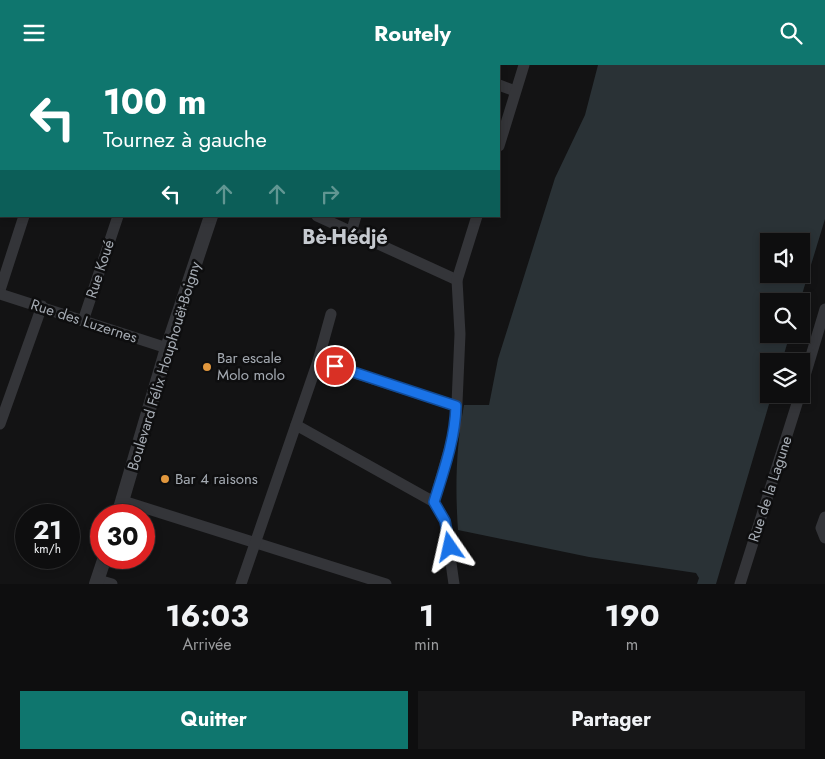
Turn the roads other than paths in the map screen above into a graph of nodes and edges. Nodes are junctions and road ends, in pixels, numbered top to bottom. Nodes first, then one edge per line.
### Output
1 (524, 65) edge
2 (500, 85) edge
3 (515, 91) junction
4 (500, 142) edge
5 (24, 217) edge
6 (118, 217) edge
7 (211, 217) edge
8 (319, 217) edge
9 (356, 217) edge
10 (477, 217) edge
11 (351, 233) junction
12 (457, 280) junction
13 (0, 289) edge
14 (0, 294) edge
15 (42, 306) junction
16 (825, 309) edge
17 (331, 314) dead end
18 (83, 321) junction
19 (167, 348) junction
20 (810, 359) edge
21 (318, 361) junction
22 (797, 403) edge
23 (456, 406) junction
24 (0, 422) edge
25 (296, 425) junction
26 (123, 501) junction
27 (434, 502) junction
28 (122, 504) edge
29 (825, 517) edge
30 (825, 538) edge
31 (256, 541) junction
32 (101, 569) edge
33 (354, 579) edge
34 (97, 582) edge
35 (112, 584) edge
36 (241, 584) edge
37 (386, 584) edge
38 (454, 584) edge
39 (740, 584) edge

1 - 3 street
2 - 3 street
3 - 4 street
5 - 13 street
6 - 18 street, Rue Koué
7 - 19 street, Boulevard Félix Houphouët-Boigny
8 - 11 street
9 - 11 street
10 - 12 street
11 - 12 street
12 - 23 street
14 - 15 street, Rue des Luzernes
15 - 18 street, Rue des Luzernes
15 - 24 street
16 - 20 street
17 - 21 street
18 - 19 street, Rue des Luzernes
19 - 26 street, Boulevard Félix Houphouët-Boigny
21 - 23 street
21 - 25 street
22 - 39 street, Rue de la Lagune
23 - 27 street
25 - 27 street
25 - 31 street
26 - 28 street, Boulevard Félix Houphouët-Boigny
26 - 31 street
27 - 38 street
29 - 30 street
31 - 33 street
31 - 36 street
32 - 34 street
33 - 37 street
34 - 35 street

